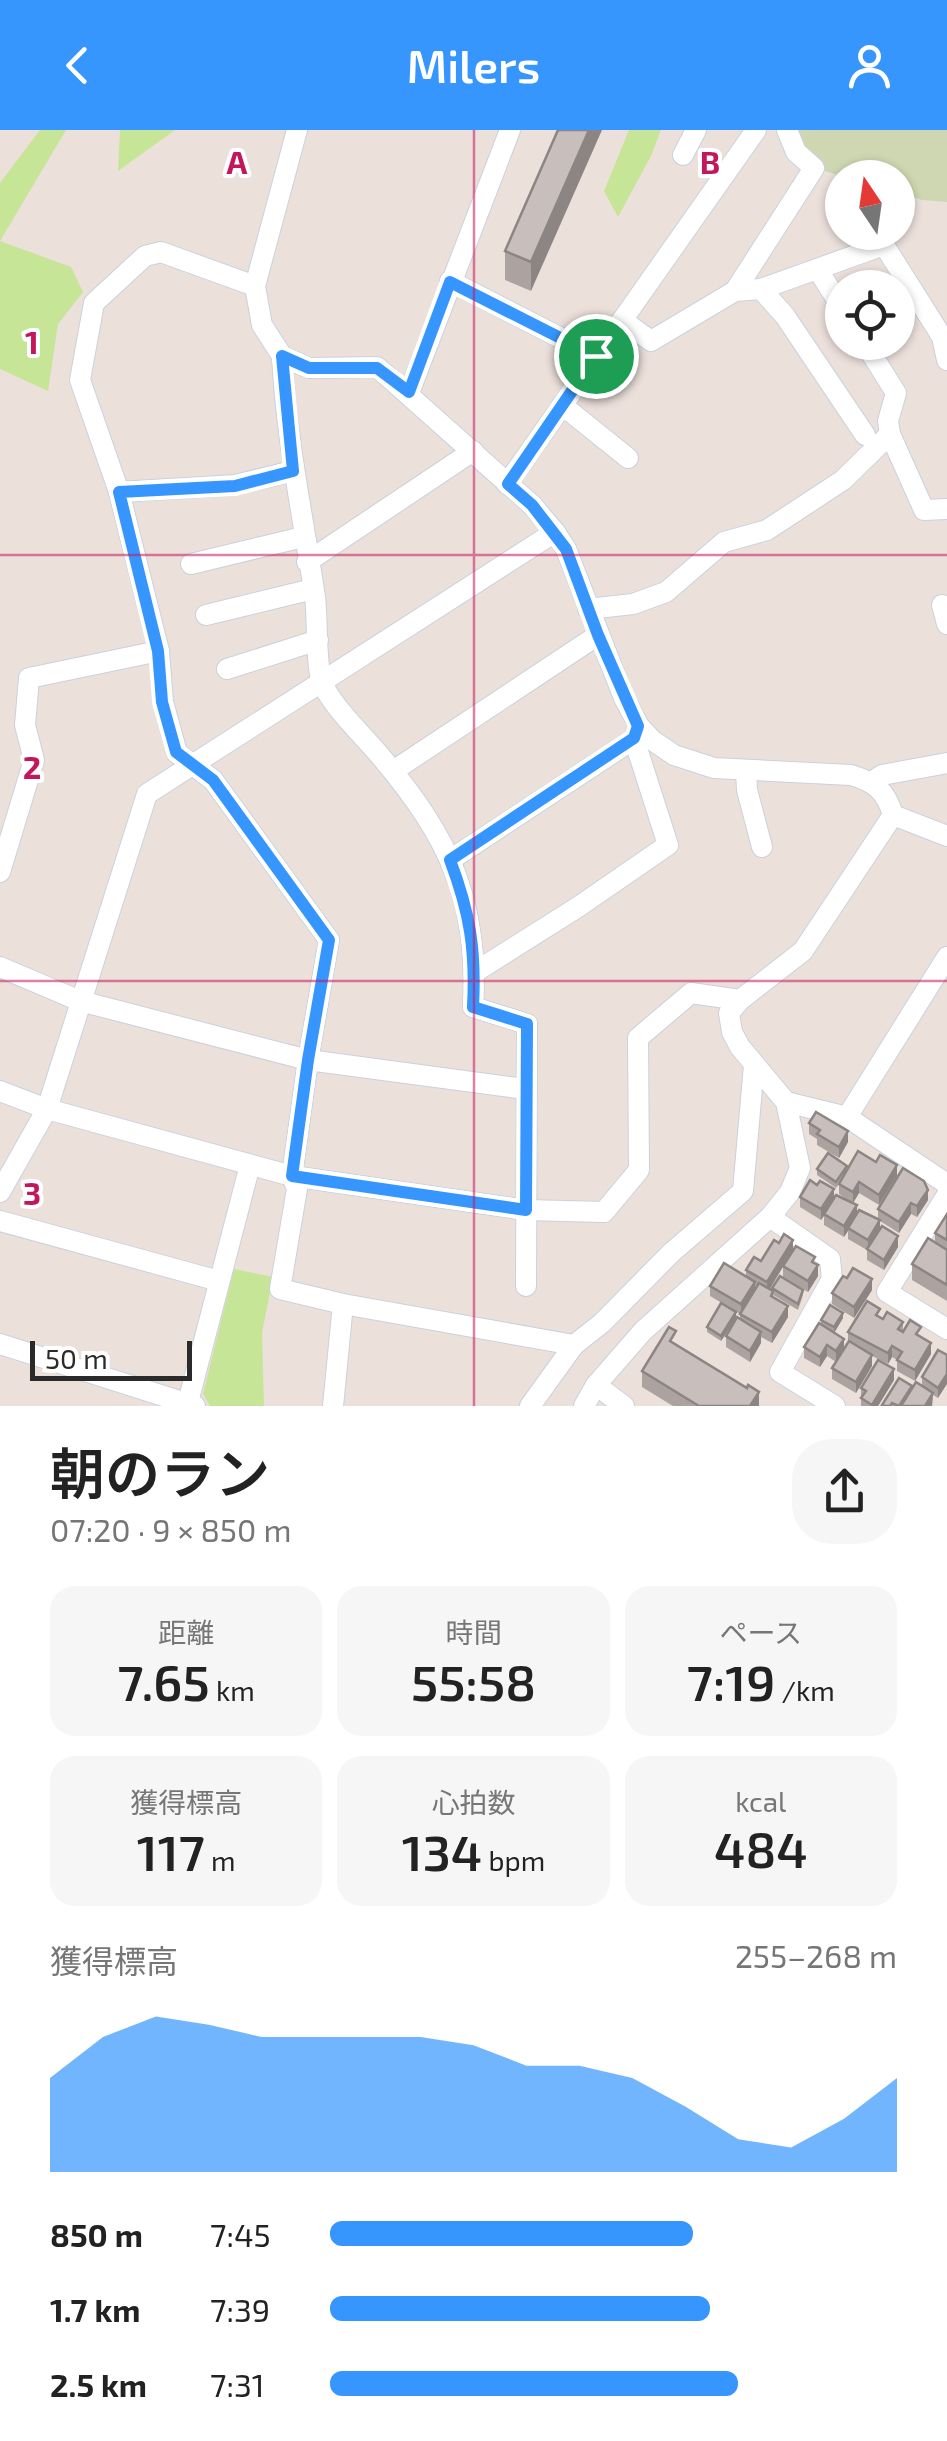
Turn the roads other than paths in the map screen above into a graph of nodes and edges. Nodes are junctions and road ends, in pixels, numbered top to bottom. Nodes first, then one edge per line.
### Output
1 (296, 130) edge
2 (510, 130) edge
3 (696, 130) edge
4 (756, 130) edge
5 (787, 130) edge
6 (683, 154) dead end
7 (818, 270) junction
8 (825, 281) edge
9 (450, 282) junction
10 (255, 286) junction
11 (761, 290) junction
12 (734, 291) junction
13 (622, 320) junction
14 (282, 356) junction
15 (596, 356) junction
16 (876, 360) edge
17 (947, 360) edge
18 (409, 392) junction
19 (562, 405) junction
20 (890, 434) junction
21 (865, 435) dead end
22 (473, 451) junction
23 (628, 458) dead end
24 (293, 471) junction
25 (508, 484) junction
26 (119, 492) junction
27 (947, 509) edge
28 (556, 532) junction
29 (304, 537) junction
30 (307, 562) junction
31 (191, 564) dead end
32 (313, 589) junction
33 (588, 609) junction
34 (206, 615) dead end
35 (598, 635) junction
36 (318, 640) junction
37 (158, 651) junction
38 (228, 669) dead end
39 (322, 685) junction
40 (636, 732) junction
41 (947, 763) edge
42 (191, 764) junction
43 (746, 770) junction
44 (393, 771) junction
45 (873, 781) junction
46 (893, 815) junction
47 (947, 836) edge
48 (762, 847) dead end
49 (450, 860) junction
50 (0, 872) edge
51 (947, 957) edge
52 (0, 968) edge
53 (475, 972) junction
54 (740, 1000) junction
55 (80, 1001) junction
56 (308, 1060) junction
57 (754, 1065) junction
58 (525, 1088) junction
59 (0, 1091) edge
60 (786, 1102) junction
61 (47, 1109) junction
62 (847, 1117) junction
63 (250, 1165) junction
64 (292, 1176) junction
65 (947, 1184) edge
66 (0, 1192) edge
67 (947, 1195) edge
68 (526, 1210) junction
69 (770, 1216) junction
70 (0, 1221) edge
71 (219, 1281) junction
72 (526, 1286) dead end
73 (343, 1304) junction
74 (947, 1329) edge
75 (0, 1344) edge
76 (574, 1344) junction
77 (596, 1385) junction
78 (190, 1405) edge
79 (333, 1406) edge
80 (530, 1406) edge
81 (584, 1406) edge
82 (624, 1406) edge
83 (835, 1406) edge

1 - 10 street
2 - 9 street
3 - 6 street
4 - 13 street
5 - 12 street
7 - 8 street
7 - 11 street
7 - 17 street
9 - 15 street
9 - 18 street
10 - 14 street
10 - 26 street
11 - 12 street
11 - 21 street
12 - 13 street
13 - 15 street
14 - 18 street
14 - 24 street
15 - 19 street
16 - 20 street
18 - 22 street
19 - 23 street
19 - 25 street
20 - 27 street
20 - 33 street
22 - 25 street
22 - 30 street
24 - 26 street
24 - 29 street
25 - 28 street
26 - 37 street
28 - 33 street
28 - 39 street
29 - 30 street
29 - 31 street
30 - 32 street
32 - 34 street
32 - 36 street
33 - 35 street
35 - 40 street
35 - 44 street
36 - 38 street
36 - 39 street
37 - 42 street
37 - 50 street
39 - 42 street
39 - 44 street
40 - 43 street
40 - 49 street
40 - 53 street
41 - 45 street
42 - 55 street
42 - 56 street
43 - 45 street
43 - 48 street
44 - 49 street
45 - 46 street
46 - 47 street
46 - 54 street
49 - 53 street
51 - 62 street
52 - 55 street
53 - 58 street
54 - 57 street
54 - 68 street
55 - 56 street
55 - 61 street
56 - 58 street
56 - 64 street
57 - 60 street
57 - 76 street
58 - 68 street
59 - 61 street
60 - 62 street
60 - 69 street
61 - 63 street
61 - 66 street
62 - 65 street
63 - 64 street
63 - 71 street
64 - 68 street
64 - 73 street
67 - 74 street
68 - 72 street
69 - 77 street
69 - 83 street
70 - 71 street
71 - 78 street
73 - 76 street
73 - 79 street
75 - 78 street
76 - 80 street
77 - 81 street
77 - 82 street

